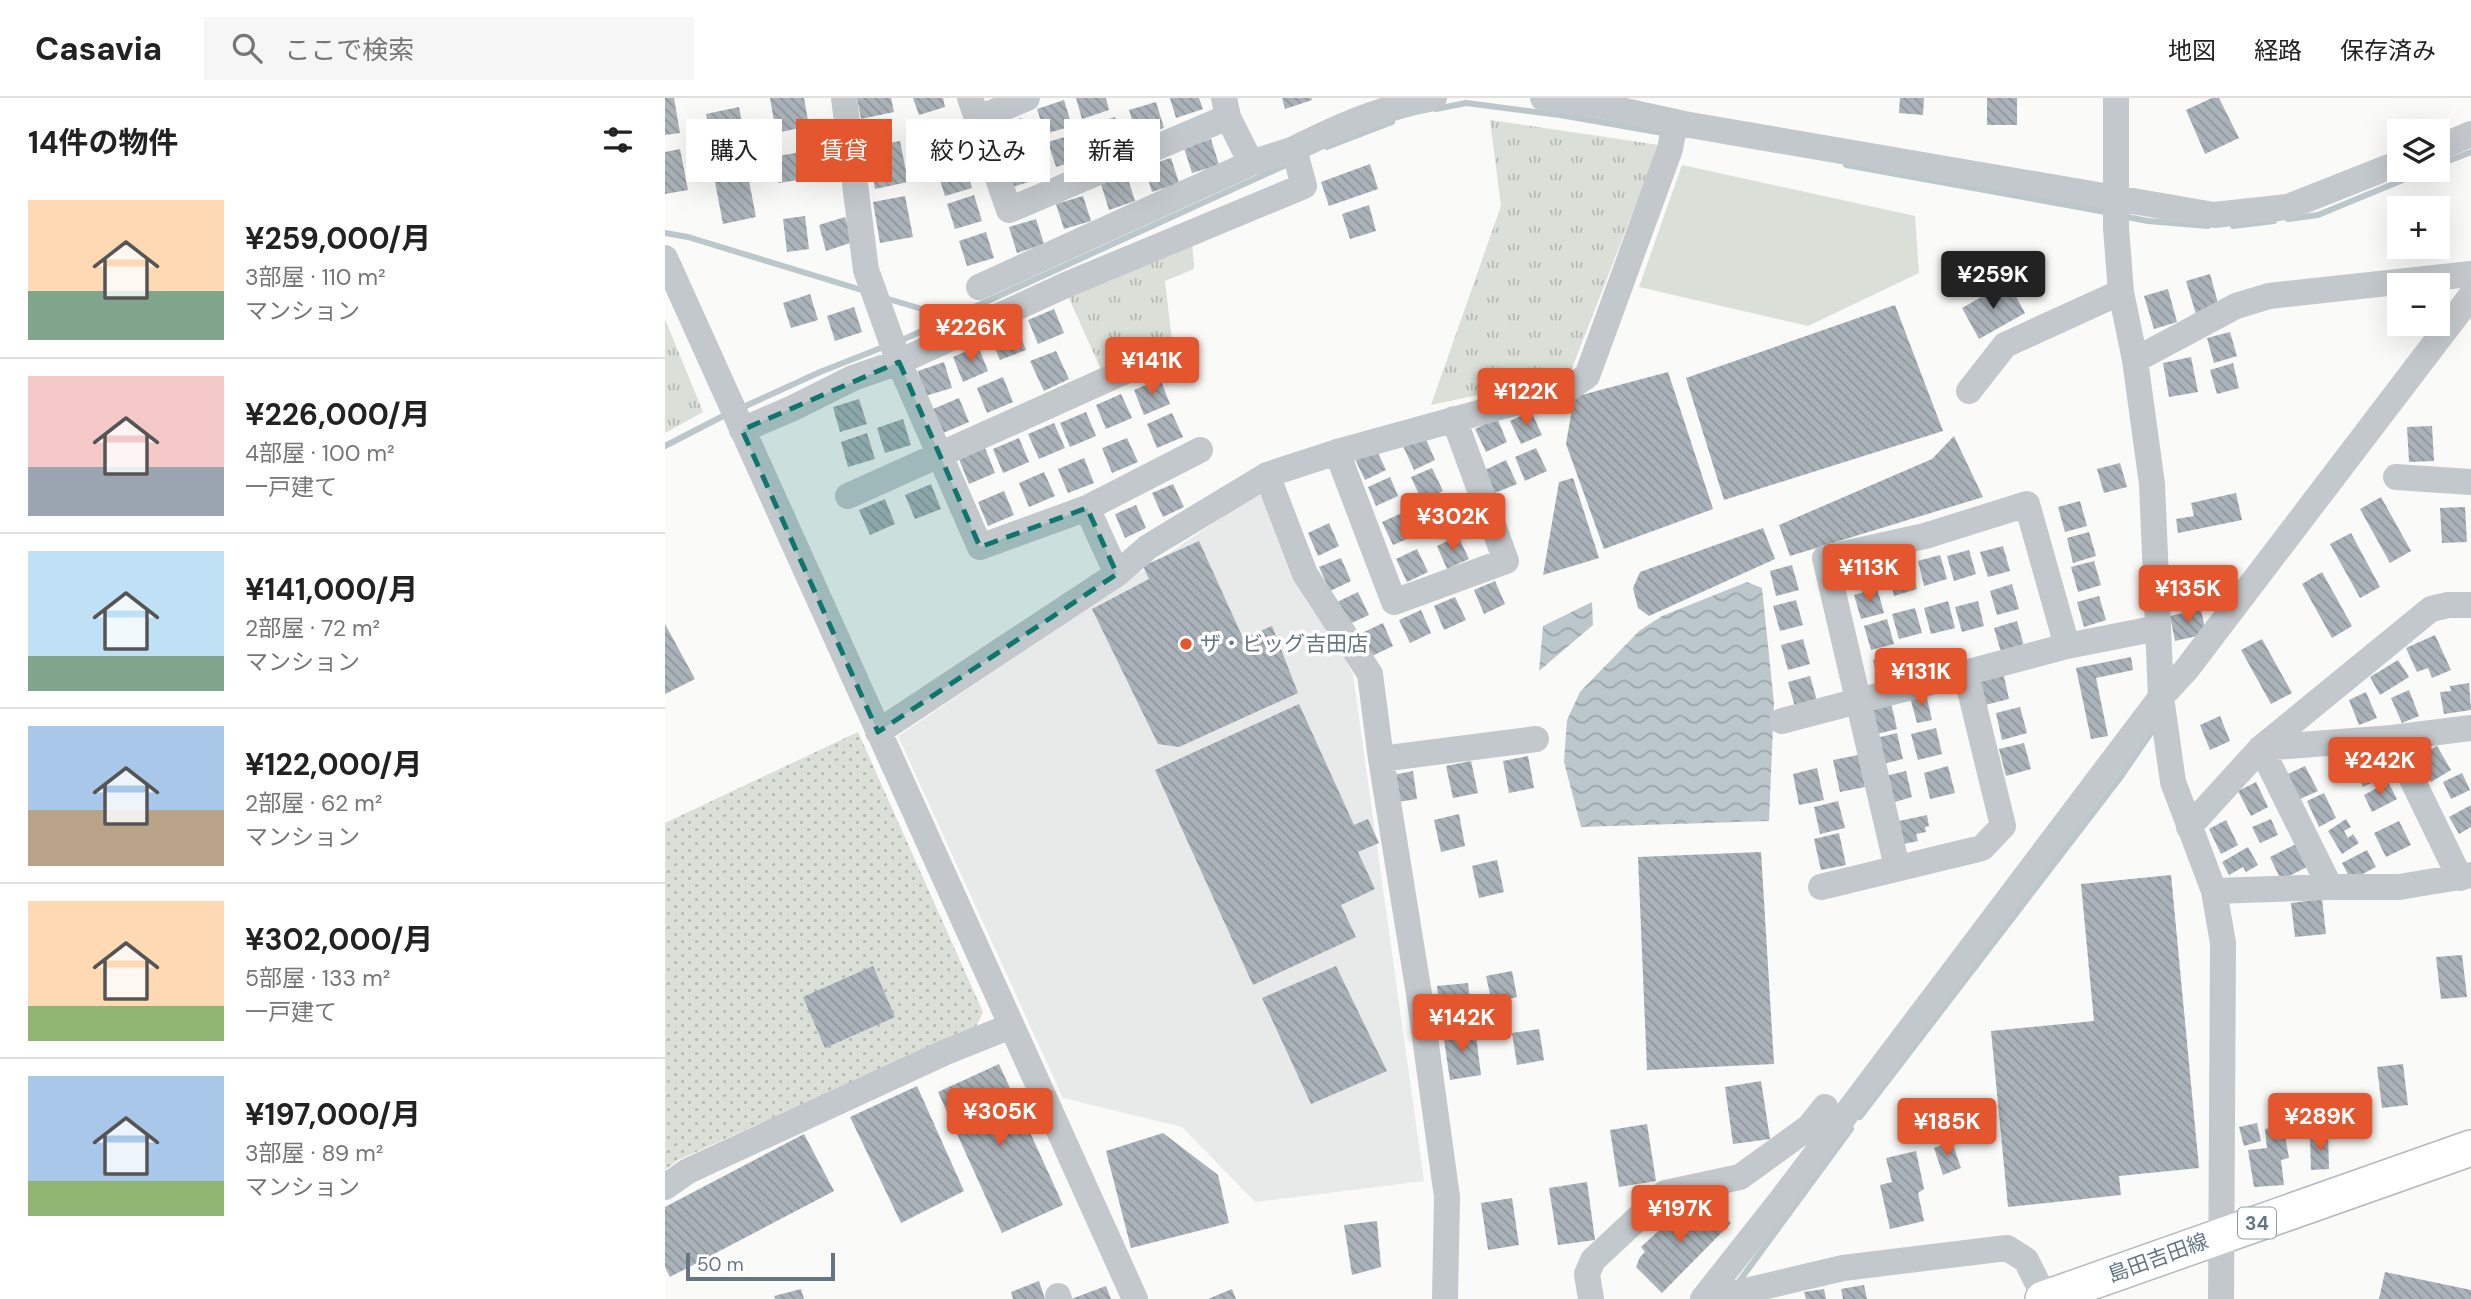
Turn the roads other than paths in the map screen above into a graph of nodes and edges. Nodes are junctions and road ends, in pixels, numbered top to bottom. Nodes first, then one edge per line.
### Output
1 (844, 98) edge
2 (1027, 98) edge
3 (1434, 98) edge
4 (1543, 98) edge
5 (2116, 98) edge
6 (973, 108) edge
7 (1226, 108) edge
8 (1673, 133) junction
9 (2471, 134) edge
10 (2450, 143) edge
11 (1296, 158) junction
12 (1251, 163) junction
13 (2387, 168) edge
14 (2115, 198) junction
15 (665, 258) edge
16 (2471, 274) edge
17 (979, 287) dead end
18 (2121, 292) junction
19 (2471, 296) edge
20 (898, 359) junction
21 (2135, 360) junction
22 (1148, 361) dead end
23 (1969, 391) dead end
24 (1454, 419) junction
25 (741, 427) junction
26 (1200, 450) dead end
27 (1337, 452) junction
28 (940, 455) junction
29 (1267, 475) junction
30 (2396, 477) dead end
31 (2471, 482) edge
32 (848, 496) dead end
33 (1087, 508) junction
34 (1117, 574) junction
35 (2471, 605) edge
36 (2158, 628) junction
37 (2067, 646) junction
38 (1966, 674) junction
39 (1857, 701) junction
40 (2161, 702) junction
41 (1782, 720) dead end
42 (2471, 727) edge
43 (878, 732) junction
44 (2392, 738) junction
45 (1536, 739) dead end
46 (2261, 748) junction
47 (1381, 759) junction
48 (2189, 827) junction
49 (1897, 867) junction
50 (2465, 876) edge
51 (1821, 887) dead end
52 (2330, 887) junction
53 (2214, 891) junction
54 (1011, 1026) junction
55 (1825, 1107) dead end
56 (2471, 1148) edge
57 (2471, 1172) edge
58 (665, 1187) edge
59 (2222, 1246) junction
60 (1135, 1299) edge
61 (1445, 1299) edge
62 (1591, 1299) edge
63 (1703, 1299) edge
64 (1714, 1299) edge
65 (2044, 1299) edge
66 (2108, 1299) edge
67 (2221, 1299) edge

1 - 20 street
2 - 6 street
3 - 11 street
4 - 8 street
5 - 14 street
6 - 7 street
7 - 12 street
8 - 14 street
8 - 24 street
9 - 10 street
11 - 12 street
11 - 20 street
12 - 17 street
13 - 14 street
14 - 18 street
15 - 25 street
16 - 21 street
18 - 21 street
18 - 23 street
19 - 40 street
20 - 25 street
20 - 28 street
21 - 36 street
22 - 28 street
24 - 27 street
24 - 27 street
25 - 43 street
26 - 33 street
27 - 29 street
28 - 32 street
28 - 33 street
29 - 34 street
29 - 47 street
30 - 31 street
33 - 34 street
34 - 43 street
35 - 46 street
36 - 37 street
36 - 40 street
37 - 38 street
37 - 39 street
38 - 39 street
38 - 49 street
39 - 41 street
39 - 49 street
40 - 48 street
40 - 63 street
42 - 44 street
43 - 54 street
44 - 46 street
44 - 50 street
45 - 47 street
46 - 48 street
46 - 52 street
47 - 61 street
48 - 53 street
49 - 51 street
50 - 52 street
52 - 53 street
53 - 59 street
54 - 58 street
54 - 60 street
55 - 62 street
56 - 59 main road, 島田吉田線 / 34
57 - 59 main road, 島田吉田線 / 34
59 - 65 main road, 島田吉田線 / 34
59 - 66 main road, 島田吉田線 / 34
59 - 67 street
64 - 65 street

